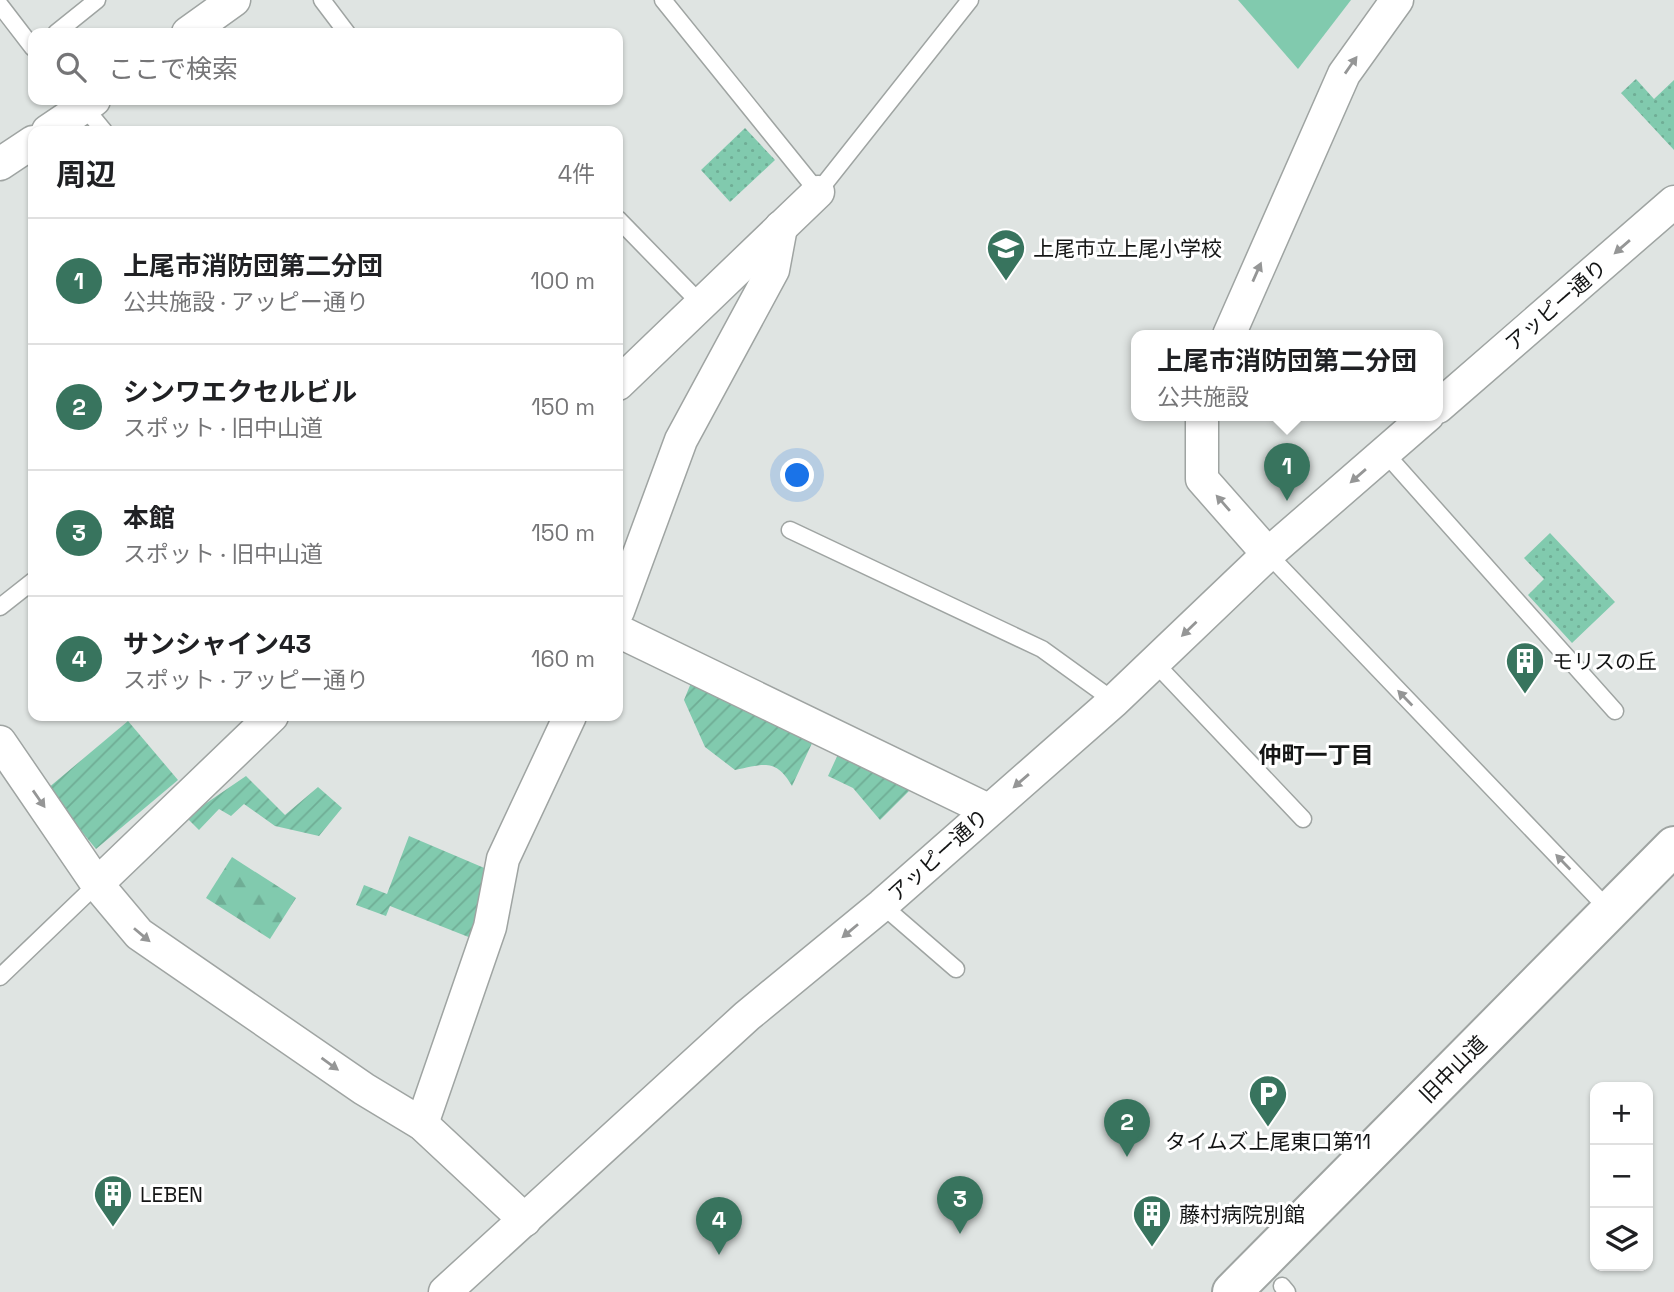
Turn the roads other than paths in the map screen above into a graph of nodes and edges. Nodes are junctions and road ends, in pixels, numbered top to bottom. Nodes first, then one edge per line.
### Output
1 (97, 0) edge
2 (234, 0) edge
3 (321, 0) edge
4 (663, 0) edge
5 (970, 0) edge
6 (1398, 0) edge
7 (0, 5) edge
8 (63, 28) edge
9 (195, 28) edge
10 (343, 28) edge
11 (28, 41) edge
12 (82, 105) edge
13 (88, 105) edge
14 (55, 126) edge
15 (101, 126) edge
16 (28, 145) edge
17 (0, 164) edge
18 (818, 192) junction
19 (1674, 202) edge
20 (623, 224) edge
21 (781, 228) junction
22 (701, 304) junction
23 (1231, 330) edge
24 (623, 379) edge
25 (1443, 402) edge
26 (1202, 421) edge
27 (1421, 421) edge
28 (1385, 453) junction
29 (790, 530) dead end
30 (1268, 554) junction
31 (28, 585) edge
32 (623, 597) edge
33 (0, 607) edge
34 (623, 633) edge
35 (1154, 662) junction
36 (1114, 701) junction
37 (1615, 711) dead end
38 (267, 721) edge
39 (568, 721) edge
40 (0, 742) edge
41 (988, 810) junction
42 (1303, 819) dead end
43 (1674, 846) edge
44 (97, 884) junction
45 (882, 905) junction
46 (1610, 911) junction
47 (956, 969) dead end
48 (0, 977) edge
49 (422, 1124) junction
50 (525, 1220) junction
51 (444, 1292) edge
52 (1231, 1292) edge

1 - 8 lane
2 - 9 street
3 - 10 lane
4 - 18 lane
5 - 18 lane
23 -> 6 street
7 - 11 lane
12 - 14 street
13 - 15 lane
16 - 17 street
18 - 21 street
19 -> 25 street, アッピー通り
20 - 22 lane
21 - 22 street
21 - 32 street
22 - 24 street
30 -> 26 street
27 - 28 street, アッピー通り
28 -> 30 street, アッピー通り
28 - 37 lane
29 - 36 lane
30 -> 35 street, アッピー通り
46 -> 30 lane
31 - 33 lane
34 - 41 street
35 - 36 street, アッピー通り
35 - 42 lane
36 -> 41 street, アッピー通り
38 - 44 street
39 - 49 street
40 -> 44 street
41 - 45 street, アッピー通り
43 - 46 main road, 旧中山道
44 - 48 lane
44 -> 49 street
45 - 47 lane
45 -> 50 street, アッピー通り
46 - 52 main road, 旧中山道
49 - 50 street
50 - 51 street, アッピー通り

